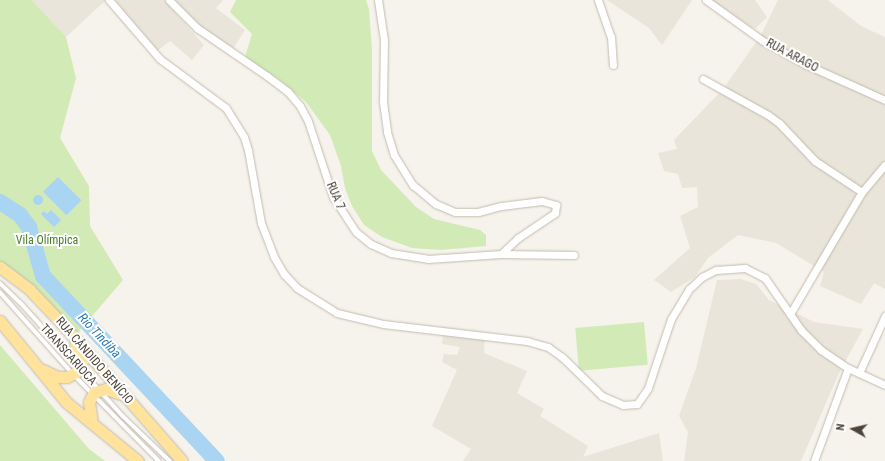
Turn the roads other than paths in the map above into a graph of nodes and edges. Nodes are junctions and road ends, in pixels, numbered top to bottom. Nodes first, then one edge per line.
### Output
1 (109, 0) edge
2 (169, 0) edge
3 (378, 0) edge
4 (598, 0) edge
5 (706, 0) edge
6 (613, 65) dead end
7 (703, 80) dead end
8 (885, 100) edge
9 (885, 165) edge
10 (862, 192) junction
11 (501, 254) junction
12 (574, 255) dead end
13 (0, 267) edge
14 (0, 283) edge
15 (0, 292) edge
16 (790, 314) junction
17 (885, 316) edge
18 (0, 321) edge
19 (64, 326) junction
20 (39, 368) junction
21 (848, 368) junction
22 (76, 372) junction
23 (859, 373) junction
24 (885, 385) edge
25 (95, 391) junction
26 (124, 396) junction
27 (92, 423) junction
28 (138, 461) edge
29 (159, 461) edge
30 (170, 461) edge
31 (182, 461) edge
32 (814, 461) edge

1 - 16 street
2 - 11 street, RUA 7
3 - 11 street
4 - 6 street
5 - 8 street, RUA ARAGO
7 - 10 street
9 - 10 street
10 - 16 street
11 - 12 street, RUA 7
13 - 19 main road, RUA CÂNDIDO BENÍCIO
14 - 22 lane, TRANSCARIOCA
15 - 22 lane, TRANSCARIOCA
16 - 21 street
17 - 23 street
18 - 20 main road
19 - 22 main road
19 - 26 main road, RUA CÂNDIDO BENÍCIO
20 - 22 main road
20 - 27 main road
21 - 23 street
21 - 32 street
22 - 25 lane, TRANSCARIOCA
22 - 25 lane, TRANSCARIOCA
23 - 24 street
25 - 26 main road
25 - 27 main road
25 - 29 lane, TRANSCARIOCA
25 - 30 lane, TRANSCARIOCA
26 - 31 main road, RUA CÂNDIDO BENÍCIO
27 - 28 main road

